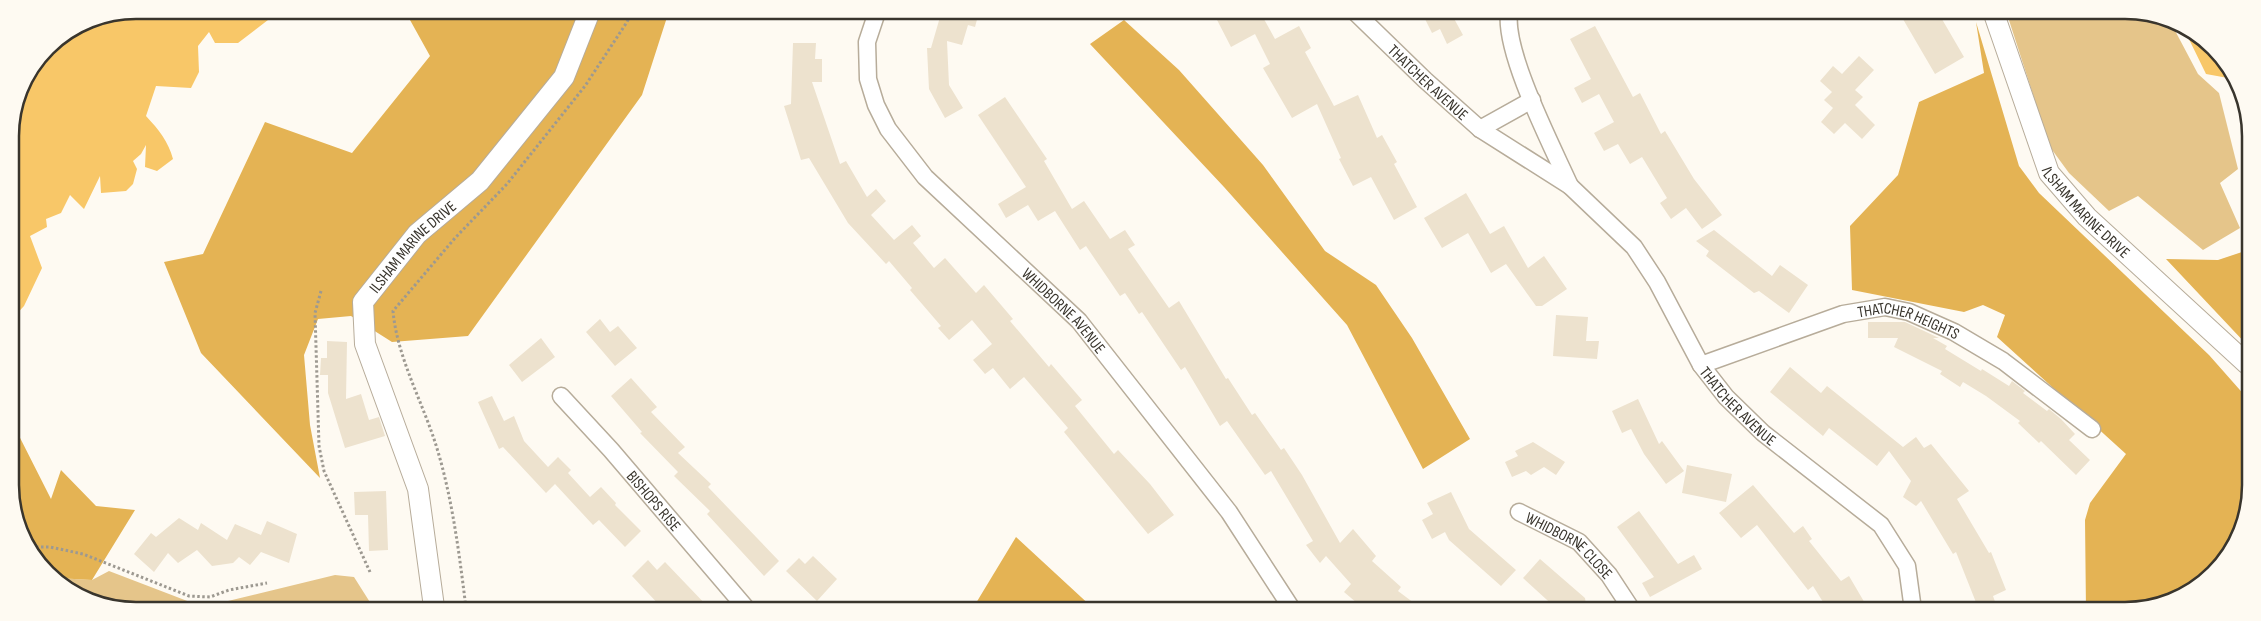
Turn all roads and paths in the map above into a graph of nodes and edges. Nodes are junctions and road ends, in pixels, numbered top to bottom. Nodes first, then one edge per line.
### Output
1 (587, 19) edge
2 (628, 19) edge
3 (874, 19) edge
4 (1363, 19) edge
5 (1508, 19) edge
6 (1996, 19) edge
7 (585, 86) dead end
8 (1532, 100) junction
9 (1480, 129) junction
10 (1570, 186) junction
11 (321, 291) dead end
12 (393, 311) dead end
13 (2242, 359) edge
14 (1701, 365) junction
15 (561, 396) dead end
16 (2092, 429) dead end
17 (1519, 512) dead end
18 (36, 547) edge
19 (370, 572) dead end
20 (267, 583) dead end
21 (433, 602) edge
22 (465, 602) edge
23 (741, 602) edge
24 (1287, 602) edge
25 (1627, 602) edge
26 (1912, 602) edge

1 - 21 street, ILSHAM MARINE DRIVE
2 - 7 path
3 - 24 street, WHIDBORNE AVENUE
4 - 9 street, THATCHER AVENUE
5 - 8 street, THATCHER AVENUE
6 - 13 street, ILSHAM MARINE DRIVE
8 - 9 street, THATCHER AVENUE
8 - 10 street, THATCHER AVENUE
9 - 10 street, THATCHER AVENUE
10 - 14 street, THATCHER AVENUE
11 - 19 path
12 - 22 path
14 - 16 street, THATCHER HEIGHTS
14 - 26 street, THATCHER AVENUE
15 - 23 street, BISHOPS RISE
17 - 25 street, WHIDBORNE CLOSE
18 - 20 path

